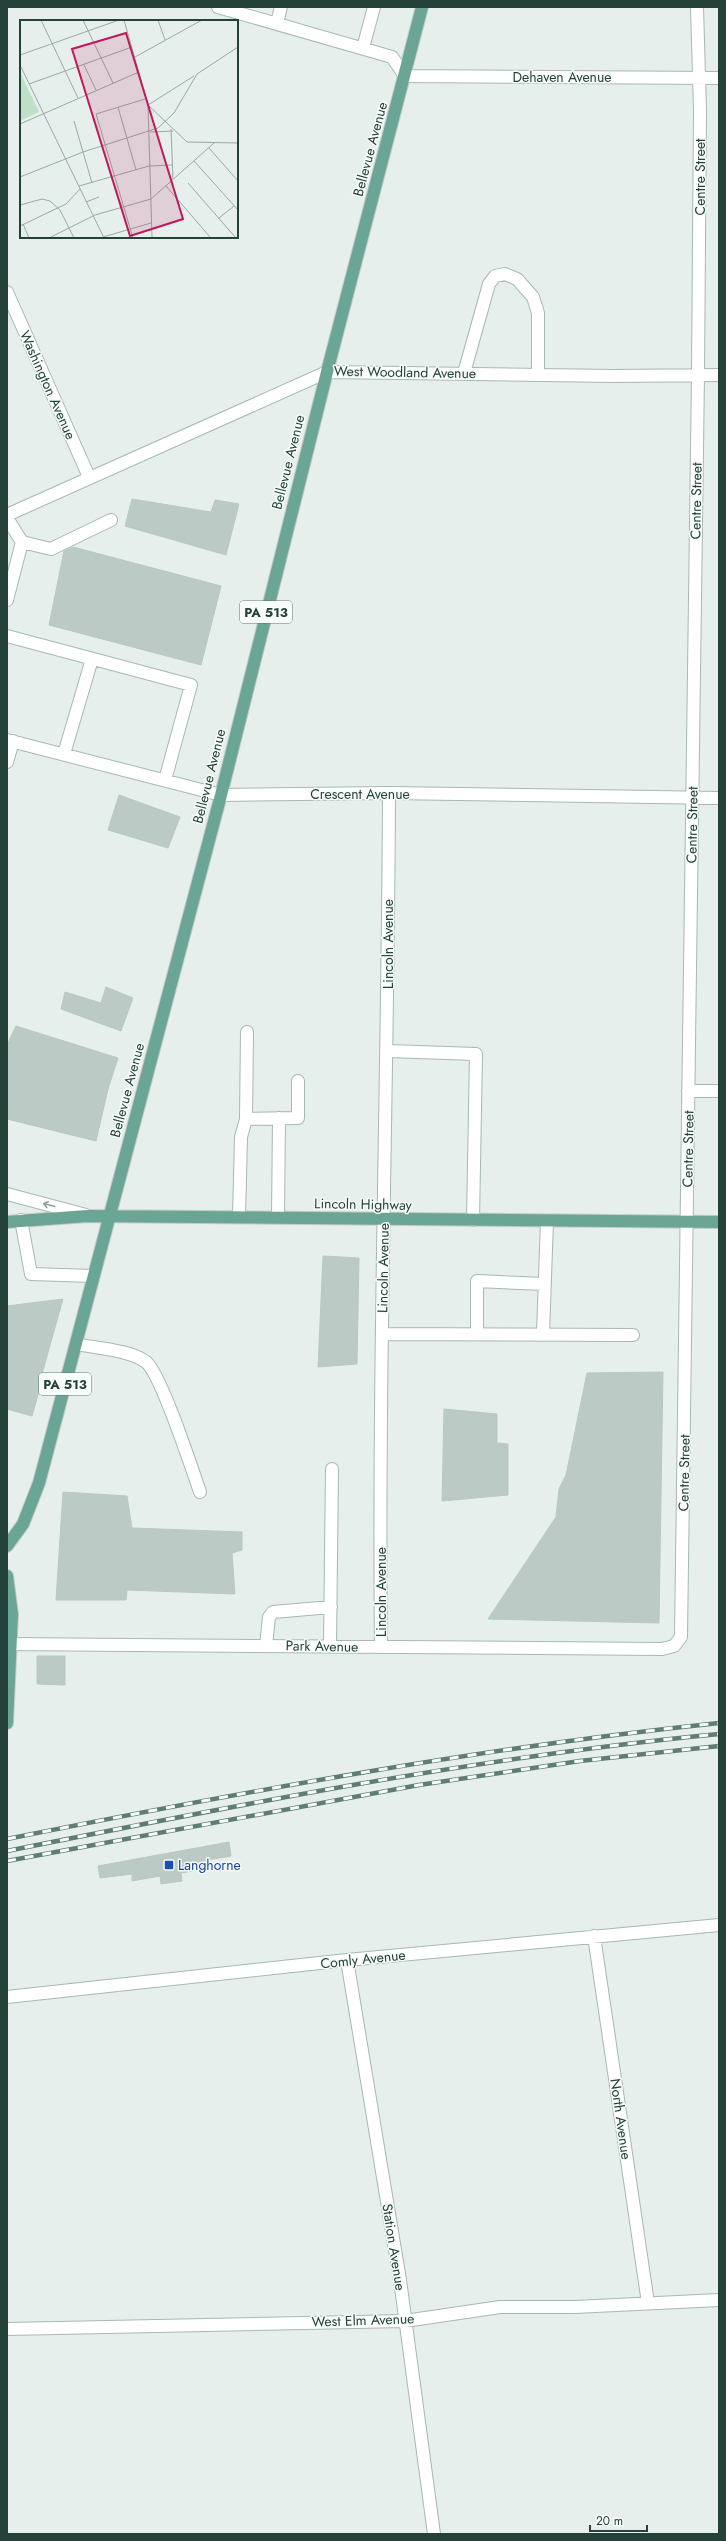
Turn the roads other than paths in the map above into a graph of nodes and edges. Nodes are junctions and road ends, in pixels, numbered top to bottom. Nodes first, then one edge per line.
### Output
1 (218, 7) edge
2 (281, 7) edge
3 (374, 7) edge
4 (422, 7) edge
5 (697, 7) edge
6 (277, 24) junction
7 (363, 48) junction
8 (404, 76) junction
9 (699, 78) junction
10 (719, 78) edge
11 (7, 292) edge
12 (326, 372) junction
13 (464, 373) junction
14 (538, 374) junction
15 (698, 375) junction
16 (719, 375) edge
17 (89, 477) junction
18 (7, 516) edge
19 (111, 520) dead end
20 (22, 542) junction
21 (7, 600) edge
22 (7, 636) edge
23 (92, 659) junction
24 (10, 740) edge
25 (64, 754) junction
26 (7, 762) edge
27 (165, 780) junction
28 (388, 793) junction
29 (220, 795) junction
30 (692, 798) junction
31 (719, 798) edge
32 (247, 1032) dead end
33 (388, 1052) junction
34 (298, 1081) dead end
35 (688, 1091) junction
36 (719, 1091) edge
37 (279, 1118) junction
38 (246, 1119) junction
39 (7, 1194) edge
40 (87, 1216) junction
41 (109, 1216) junction
42 (238, 1217) junction
43 (278, 1218) junction
44 (384, 1219) junction
45 (21, 1220) junction
46 (473, 1220) junction
47 (547, 1221) junction
48 (7, 1222) edge
49 (687, 1222) junction
50 (719, 1222) edge
51 (93, 1276) junction
52 (544, 1284) junction
53 (382, 1334) junction
54 (477, 1334) junction
55 (543, 1334) junction
56 (633, 1335) dead end
57 (76, 1344) junction
58 (332, 1469) dead end
59 (200, 1492) dead end
60 (7, 1546) edge
61 (7, 1576) edge
62 (331, 1607) junction
63 (678, 1642) joint
64 (9, 1644) edge
65 (266, 1646) junction
66 (330, 1646) junction
67 (381, 1647) junction
68 (7, 1705) edge
69 (7, 1722) edge
70 (719, 1925) edge
71 (594, 1936) junction
72 (347, 1960) junction
73 (7, 1997) edge
74 (719, 2300) edge
75 (648, 2303) junction
76 (405, 2321) junction
77 (7, 2329) edge
78 (434, 2534) edge

1 - 6 street
2 - 6 street
3 - 7 street
4 - 8 main road, Bellevue Avenue / PA 513
5 - 9 street, Centre Street
6 - 7 street
7 - 8 street
8 - 9 street, Dehaven Avenue
8 - 12 main road, Bellevue Avenue / PA 513
9 - 10 street, Dehaven Avenue
9 - 15 street, Centre Street
11 - 17 street, Washington Avenue
12 - 13 street, West Woodland Avenue
12 - 17 street, West Woodland Avenue
12 - 29 main road, Bellevue Avenue / PA 513
13 - 14 street, West Woodland Avenue
13 - 14 street
14 - 15 street, West Woodland Avenue
15 - 16 street, West Woodland Avenue
15 - 30 street, Centre Street
17 - 18 street, West Woodland Avenue
18 - 20 street
19 - 20 street
20 - 21 street
22 - 23 street
23 - 25 street
23 - 27 street
24 - 25 street, Crescent Avenue
24 - 26 street
25 - 27 street, Crescent Avenue
27 - 29 street, Crescent Avenue
28 - 29 street, Crescent Avenue
28 - 30 street, Crescent Avenue
28 - 33 street, Lincoln Avenue
29 - 41 main road, Bellevue Avenue / PA 513
30 - 31 street, Crescent Avenue
30 - 35 street, Centre Street
32 - 38 street
33 - 44 street, Lincoln Avenue
33 - 46 street
34 - 37 street
35 - 36 street
35 - 49 street, Centre Street
37 - 38 street
37 - 43 street
38 - 42 street
40 -> 39 street
40 - 41 main road, Lincoln Highway
40 - 45 main road, Lincoln Highway
41 - 42 main road, Lincoln Highway
41 - 51 main road, Bellevue Avenue / PA 513
42 - 43 main road, Lincoln Highway
43 - 44 main road, Lincoln Highway
44 - 46 main road, Lincoln Highway
44 - 53 street, Lincoln Avenue
45 - 48 main road, Lincoln Highway
45 - 51 street
46 - 47 main road, Lincoln Highway
47 - 49 main road, Lincoln Highway
47 - 52 street
49 - 50 main road, Lincoln Highway
49 - 63 street, Centre Street
51 - 57 main road, Bellevue Avenue / PA 513
52 - 54 street
52 - 55 street
53 - 54 street
53 - 67 street, Lincoln Avenue
54 - 55 street
55 - 56 street
57 - 59 street
57 - 60 main road, Bellevue Avenue / PA 513
58 - 62 street
61 - 64 main road
62 - 65 street
62 - 66 street
63 - 67 street, Park Avenue
64 - 65 street, Park Avenue
64 - 68 main road
65 - 66 street, Park Avenue
66 - 67 street, Park Avenue
68 - 69 main road
70 - 71 street, Comly Avenue
71 - 72 street, Comly Avenue
71 - 75 street, North Avenue
72 - 73 street, Comly Avenue
72 - 76 street, Station Avenue
74 - 75 street, West Elm Avenue
75 - 76 street, West Elm Avenue
76 - 77 street, West Elm Avenue
76 - 78 street, Station Avenue

